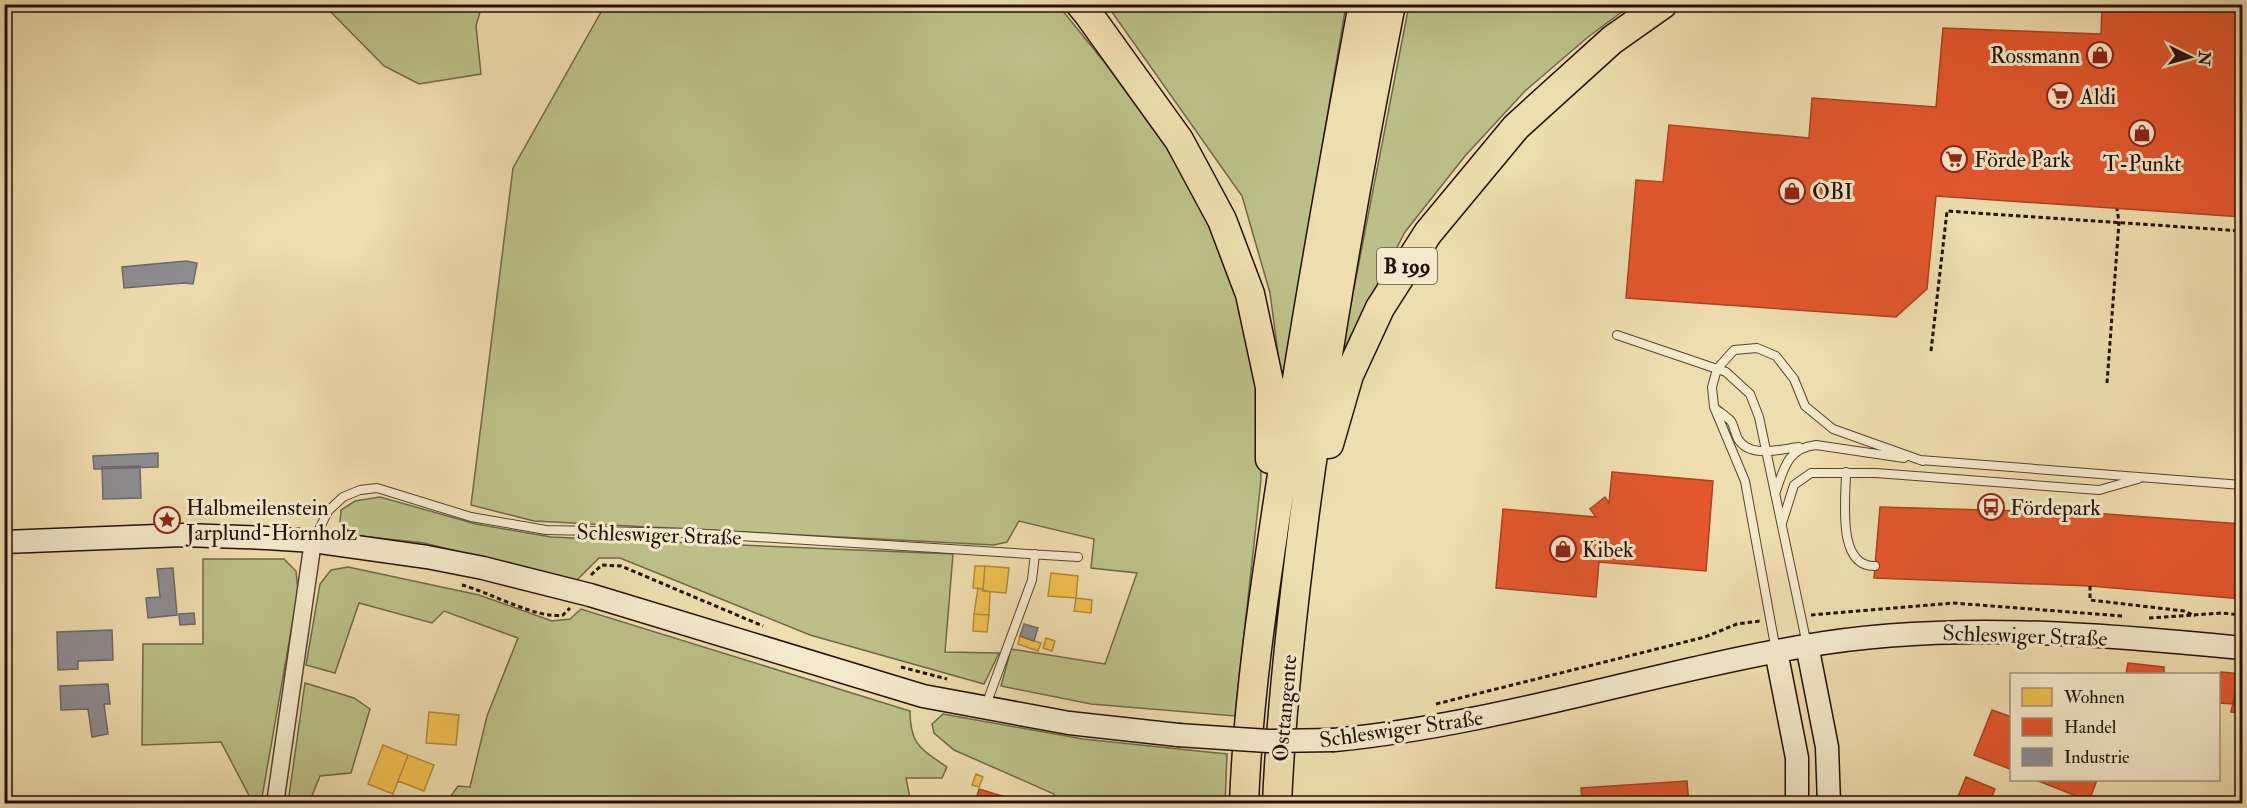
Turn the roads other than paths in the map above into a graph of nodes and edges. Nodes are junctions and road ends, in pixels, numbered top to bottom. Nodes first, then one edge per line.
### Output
1 (1080, 4) edge
2 (1363, 4) edge
3 (1391, 4) edge
4 (1663, 4) edge
5 (1617, 335) dead end
6 (1717, 369) junction
7 (1714, 407) junction
8 (1803, 446) junction
9 (1766, 451) junction
10 (1923, 460) junction
11 (1846, 472) junction
12 (2144, 478) junction
13 (2242, 485) edge
14 (1775, 494) junction
15 (1782, 524) junction
16 (313, 541) junction
17 (4, 542) edge
18 (1035, 554) junction
19 (1078, 557) dead end
20 (1875, 566) dead end
21 (1292, 613) junction
22 (1261, 614) junction
23 (1807, 645) junction
24 (2242, 648) edge
25 (1776, 651) junction
26 (985, 708) junction
27 (275, 804) edge
28 (1244, 804) edge
29 (1277, 804) edge
30 (1797, 804) edge
31 (1829, 804) edge

1 - 22 highway
2 - 22 highway
3 - 21 highway
4 - 21 highway, B 199
5 - 6 lane
6 - 7 lane
6 - 9 lane
6 - 10 lane
7 - 9 lane
7 - 25 lane
8 - 9 lane
8 - 10 lane
8 - 14 lane
9 - 14 lane
10 - 12 lane
11 - 12 lane
11 - 15 lane
11 - 20 lane
12 - 13 lane
14 - 15 lane
15 - 23 lane
16 - 17 main road, Schleswiger Straße
16 - 18 lane, Schleswiger Straße
16 - 26 main road, Schleswiger Straße
16 - 27 street, Schleswiger Straße
18 - 19 lane, Schleswiger Straße
18 - 26 lane
21 - 29 highway, Osttangente / B 199
22 - 28 highway, Osttangente
23 - 24 main road, Schleswiger Straße
23 - 25 main road, Schleswiger Straße
23 - 31 main road
25 - 26 main road, Schleswiger Straße, bridge
25 - 30 main road

